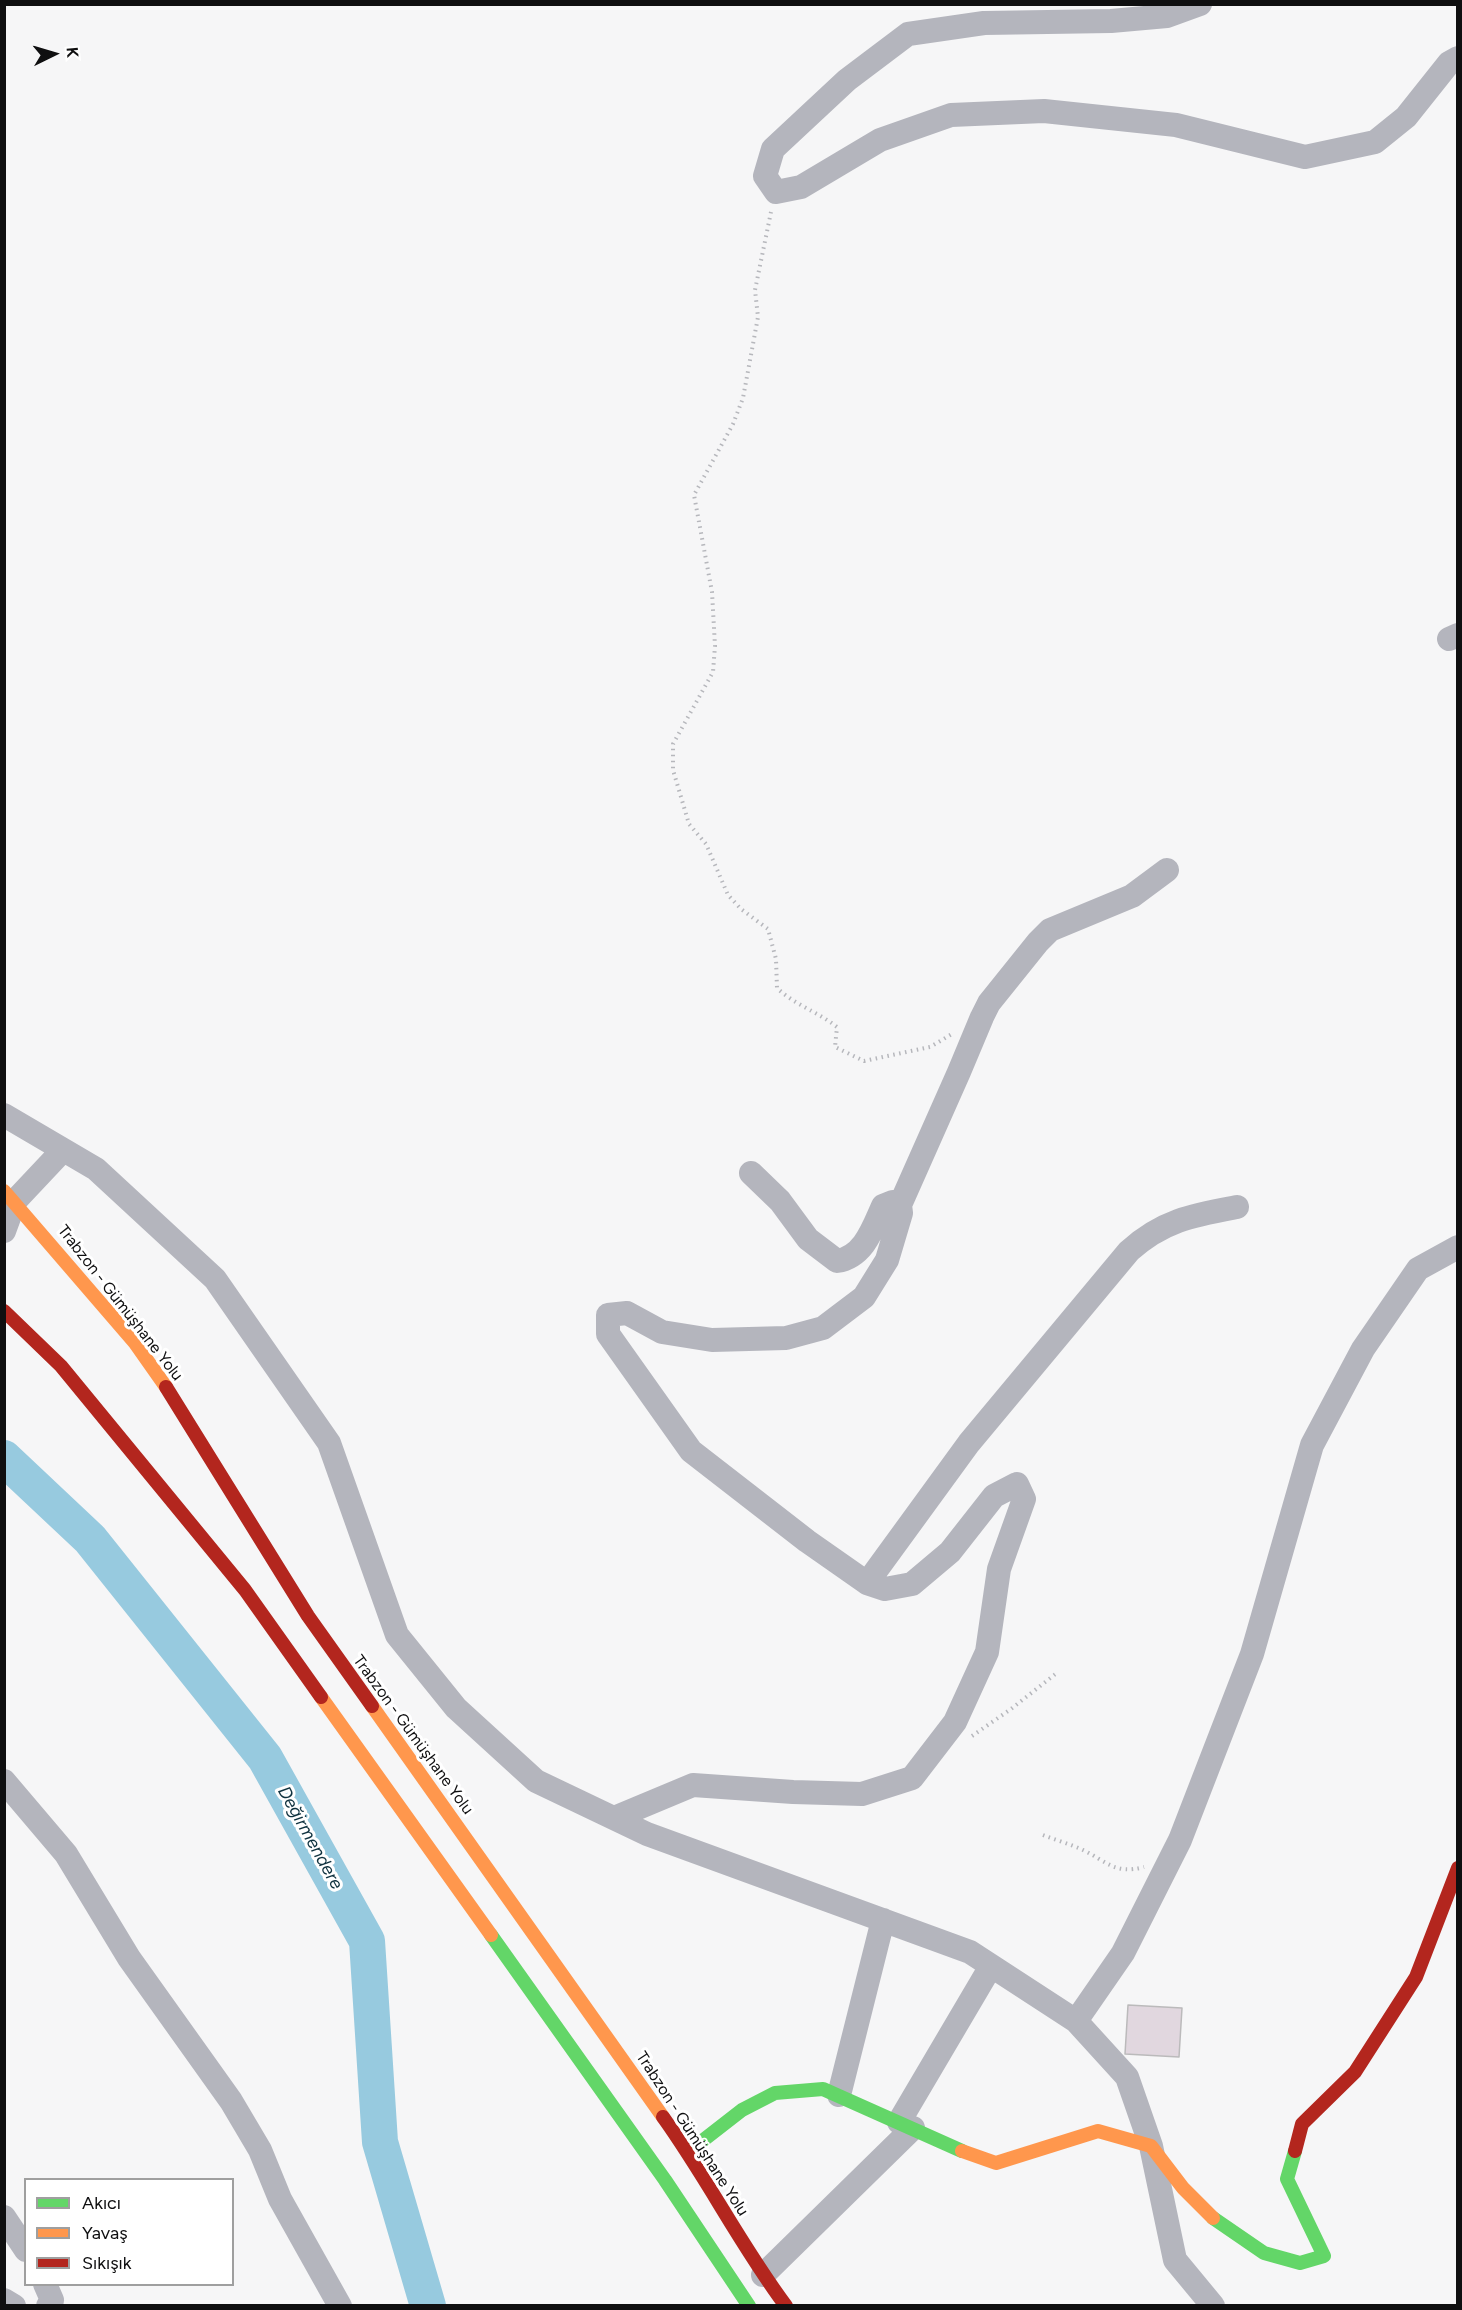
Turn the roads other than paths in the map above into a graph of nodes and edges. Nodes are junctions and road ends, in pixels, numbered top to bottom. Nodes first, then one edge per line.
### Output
1 (1200, 4) edge
2 (1458, 58) edge
3 (1167, 870) dead end
4 (8, 1122) edge
5 (63, 1150) junction
6 (751, 1173) dead end
7 (10, 1196) edge
8 (900, 1205) junction
9 (1237, 1207) dead end
10 (4, 1231) edge
11 (1458, 1247) edge
12 (4, 1311) edge
13 (867, 1583) junction
14 (4, 1781) edge
15 (614, 1818) junction
16 (1458, 1868) edge
17 (883, 1920) junction
18 (991, 1966) junction
19 (1076, 2021) junction
20 (838, 2096) junction
21 (906, 2125) junction
22 (1151, 2146) junction
23 (688, 2152) junction
24 (4, 2217) edge
25 (24, 2247) edge
26 (763, 2275) junction
27 (46, 2286) edge
28 (4, 2300) edge
29 (14, 2306) edge
30 (48, 2306) edge
31 (340, 2306) edge
32 (749, 2306) edge
33 (786, 2306) edge
34 (1213, 2306) edge

1 - 2 street
3 - 8 street
4 - 5 street
5 - 7 street
5 - 15 street
6 - 8 street
7 - 10 street
7 - 23 main road, Trabzon - Gümüşhane Yolu
8 - 13 street
9 - 13 street
11 - 19 street
12 - 32 main road
13 - 15 street
14 - 31 street
15 - 17 street
16 - 22 main road
17 - 18 street
17 - 20 street
18 - 19 street
18 - 21 street
19 - 22 street
20 - 21 main road
20 - 23 main road
21 - 22 main road
21 - 26 street
22 - 34 street
23 - 26 main road, Trabzon - Gümüşhane Yolu
24 - 25 street
26 - 33 main road, Trabzon - Gümüşhane Yolu
27 - 30 street
28 - 29 street

